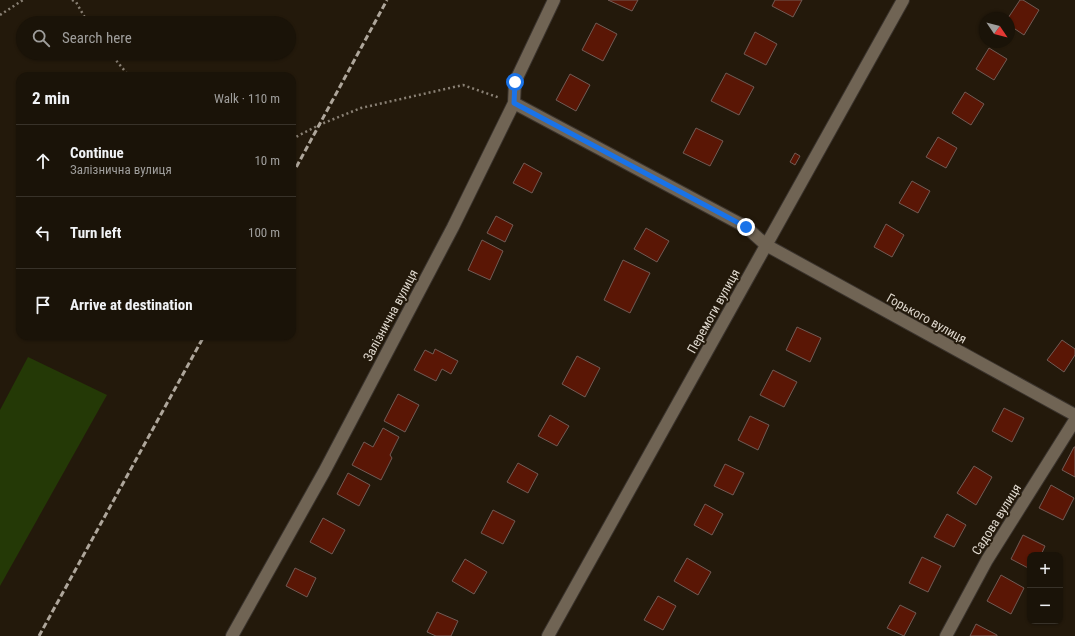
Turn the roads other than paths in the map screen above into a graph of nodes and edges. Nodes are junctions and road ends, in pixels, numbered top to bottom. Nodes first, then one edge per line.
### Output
1 (554, 0) edge
2 (904, 0) edge
3 (514, 103) junction
4 (766, 245) junction
5 (1075, 416) edge
6 (1075, 420) edge
7 (232, 636) edge
8 (548, 636) edge
9 (946, 636) edge

1 - 3 street, Залізнична вулиця
2 - 4 street, Перемоги вулиця
3 - 4 street, Горького вулиця
3 - 7 street, Залізнична вулиця
4 - 5 street, Горького вулиця
4 - 8 street, Перемоги вулиця
6 - 9 street, Садова вулиця

